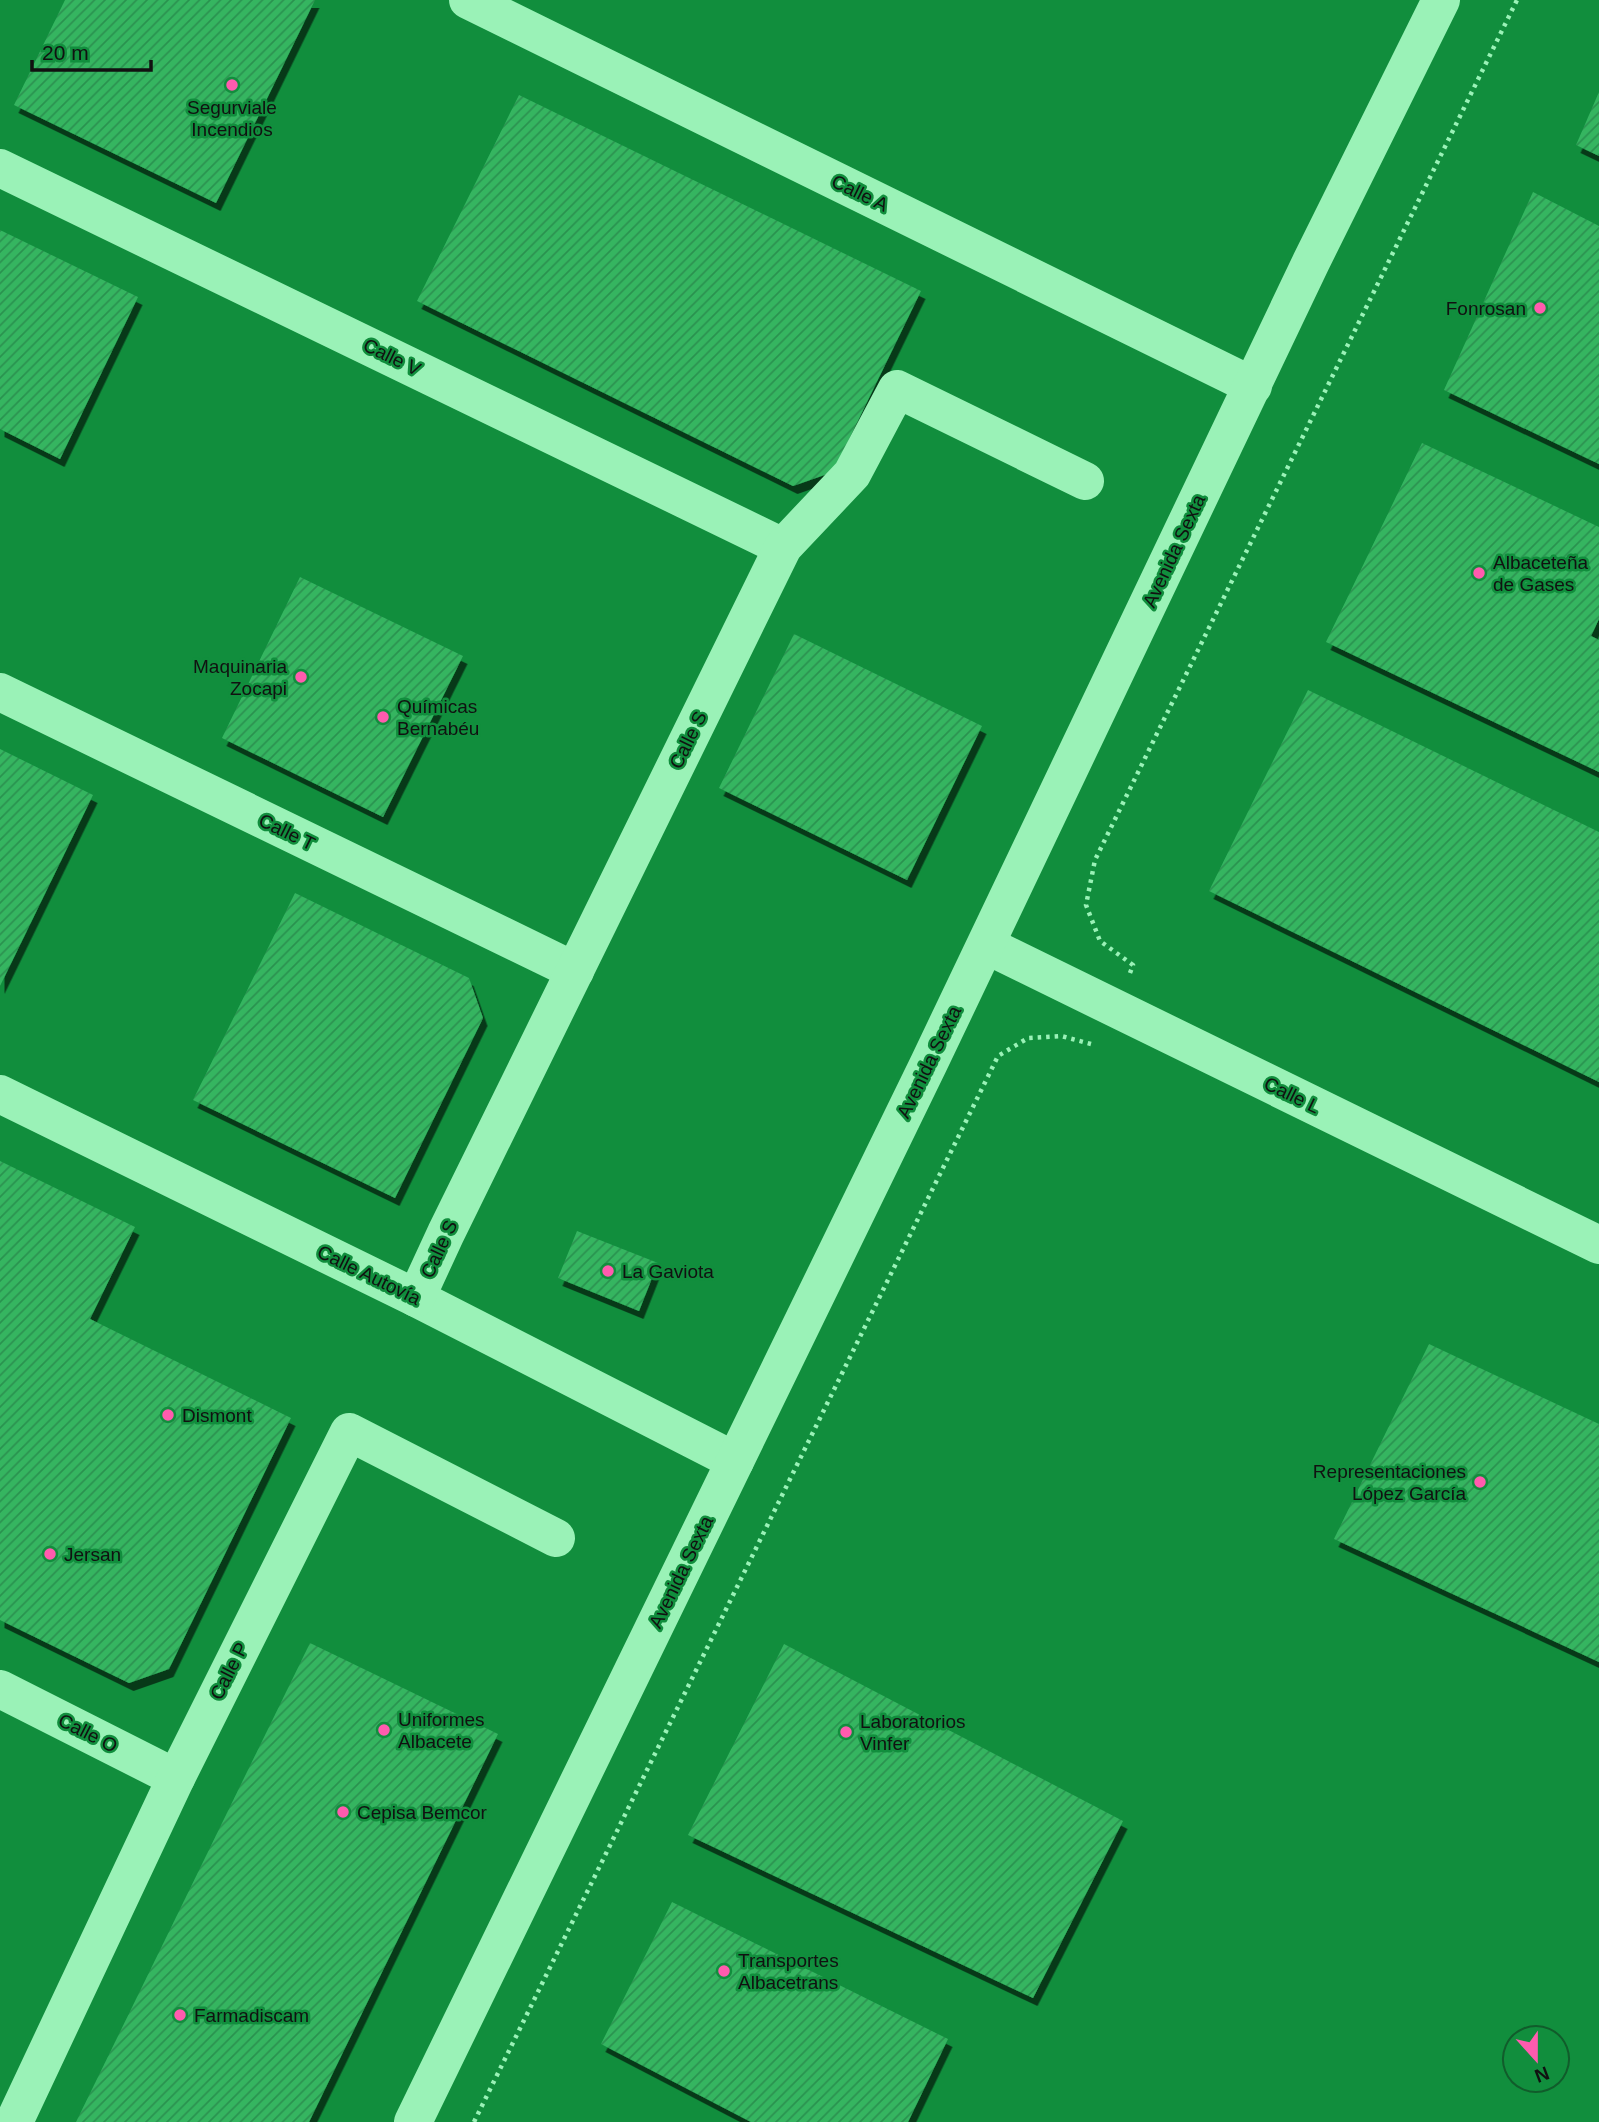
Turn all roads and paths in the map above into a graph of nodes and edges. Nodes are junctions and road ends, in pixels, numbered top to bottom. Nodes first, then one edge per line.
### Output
1 (468, 0) edge
2 (1441, 0) edge
3 (1517, 0) edge
4 (0, 168) edge
5 (1253, 386) junction
6 (1085, 481) dead end
7 (783, 547) junction
8 (0, 692) edge
9 (986, 945) junction
10 (575, 971) junction
11 (1112, 1008) junction
12 (0, 1094) edge
13 (1599, 1244) edge
14 (416, 1298) junction
15 (735, 1461) junction
16 (556, 1538) dead end
17 (0, 1689) edge
18 (176, 1778) junction
19 (14, 2122) edge
20 (413, 2122) edge
21 (474, 2122) edge

1 - 5 street, Calle A
2 - 5 street, Avenida Sexta
3 - 11 path
4 - 7 street, Calle V
5 - 9 street, Avenida Sexta
6 - 7 street, Calle S
7 - 10 street, Calle S
8 - 10 street, Calle T
9 - 11 street, Calle L
9 - 15 street, Avenida Sexta
10 - 14 street, Calle S
11 - 13 street, Calle L
11 - 21 path
12 - 14 street, Calle Autovía
14 - 15 street, Calle Autovía
15 - 20 street, Avenida Sexta
16 - 18 street, Calle P
17 - 18 street, Calle O
18 - 19 street, Calle P

